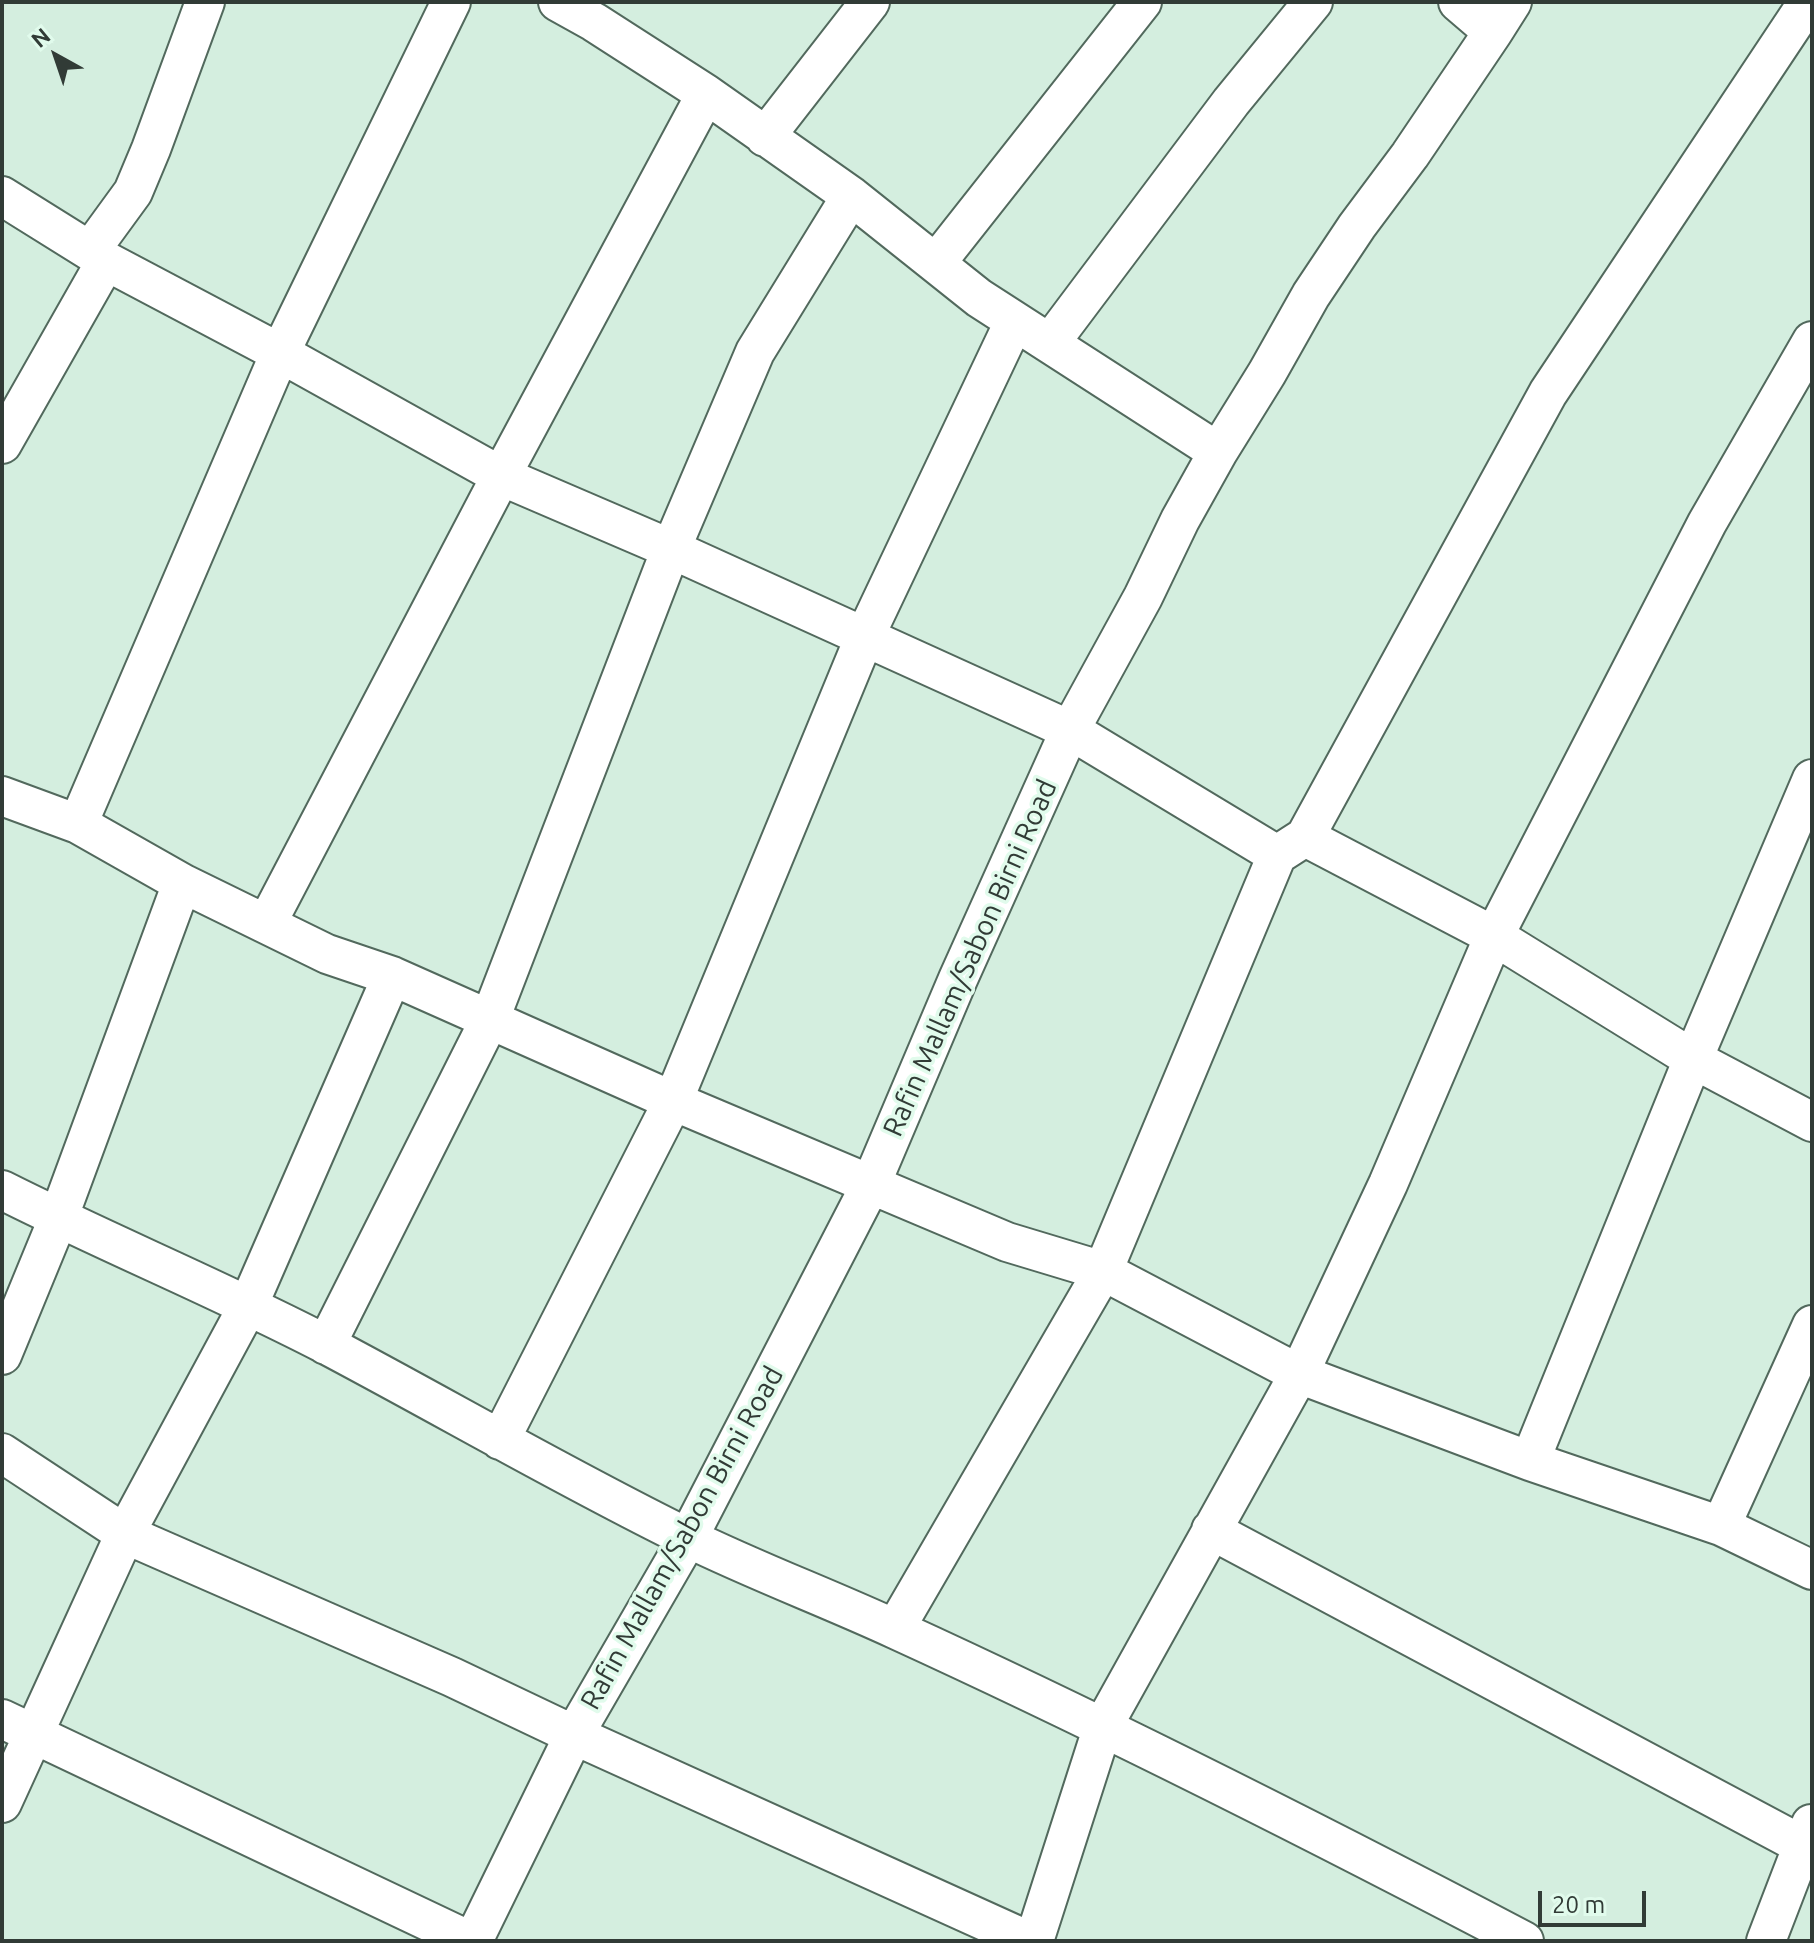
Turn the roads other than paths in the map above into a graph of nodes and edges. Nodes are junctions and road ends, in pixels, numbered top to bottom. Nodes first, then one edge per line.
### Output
1 (205, 2) edge
2 (451, 2) edge
3 (558, 2) edge
4 (870, 2) edge
5 (1142, 2) edge
6 (1313, 2) edge
7 (1458, 2) edge
8 (1808, 2) edge
9 (600, 12) edge
10 (1502, 17) edge
11 (706, 94) junction
12 (765, 137) junction
13 (851, 196) junction
14 (3, 199) edge
15 (98, 256) junction
16 (936, 263) junction
17 (1014, 322) junction
18 (1812, 341) edge
19 (1050, 343) junction
20 (280, 353) junction
21 (2, 444) edge
22 (1218, 452) junction
23 (501, 476) junction
24 (671, 549) junction
25 (865, 636) junction
26 (1070, 730) junction
27 (1812, 779) edge
28 (2, 796) edge
29 (78, 824) junction
30 (1291, 846) junction
31 (182, 883) junction
32 (267, 923) junction
33 (1494, 936) junction
34 (392, 976) junction
35 (490, 1019) junction
36 (1693, 1059) junction
37 (673, 1101) junction
38 (1812, 1122) edge
39 (871, 1184) junction
40 (2, 1190) edge
41 (58, 1219) junction
42 (1103, 1271) junction
43 (248, 1306) junction
44 (1812, 1325) edge
45 (326, 1345) junction
46 (2, 1355) edge
47 (1299, 1374) junction
48 (500, 1440) junction
49 (2, 1453) edge
50 (1530, 1461) junction
51 (1721, 1526) junction
52 (1211, 1530) junction
53 (125, 1534) junction
54 (688, 1538) junction
55 (1812, 1570) edge
56 (895, 1629) junction
57 (1103, 1726) junction
58 (18, 1727) edge
59 (574, 1735) junction
60 (2, 1803) edge
61 (1807, 1833) edge
62 (472, 1941) edge
63 (1031, 1941) edge
64 (1524, 1941) edge
65 (1766, 1941) edge

1 - 15 street
2 - 20 street
3 - 9 street
4 - 12 street
5 - 16 street
6 - 19 street
7 - 10 street
8 - 30 street
9 - 11 street
10 - 22 street, Rafin Mallam/Sabon Birni Road
11 - 12 street
11 - 23 street
12 - 13 street
13 - 16 street
13 - 24 street
14 - 15 street
15 - 20 street
15 - 21 street
16 - 17 street
17 - 19 street
17 - 25 street
18 - 33 street
19 - 22 street
20 - 23 street
20 - 29 street
22 - 26 street, Rafin Mallam/Sabon Birni Road
23 - 24 street
23 - 32 street
24 - 25 street
24 - 35 street
25 - 26 street
25 - 37 street
26 - 30 street
26 - 39 street, Rafin Mallam/Sabon Birni Road
27 - 36 street
28 - 29 street
29 - 31 street
30 - 33 street
30 - 42 street
31 - 32 street
31 - 41 street
32 - 34 street
33 - 36 street
33 - 47 street
34 - 35 street
34 - 43 street
35 - 37 street
35 - 45 street
36 - 38 street
36 - 50 street
37 - 39 street
37 - 48 street
39 - 42 street
39 - 54 street, Rafin Mallam/Sabon Birni Road
40 - 41 street
41 - 43 street
41 - 46 street
42 - 47 street
42 - 56 street
43 - 45 street
43 - 53 street
44 - 51 street
45 - 48 street
47 - 50 street
47 - 52 street
48 - 54 street
49 - 53 street
50 - 51 street
51 - 55 street
52 - 57 street
52 - 61 street
53 - 58 street
53 - 59 street
54 - 56 street
54 - 59 street, Rafin Mallam/Sabon Birni Road
56 - 57 street
57 - 63 street
57 - 64 street
58 - 60 street
58 - 62 street
59 - 62 street, Rafin Mallam/Sabon Birni Road
59 - 63 street
61 - 65 street

